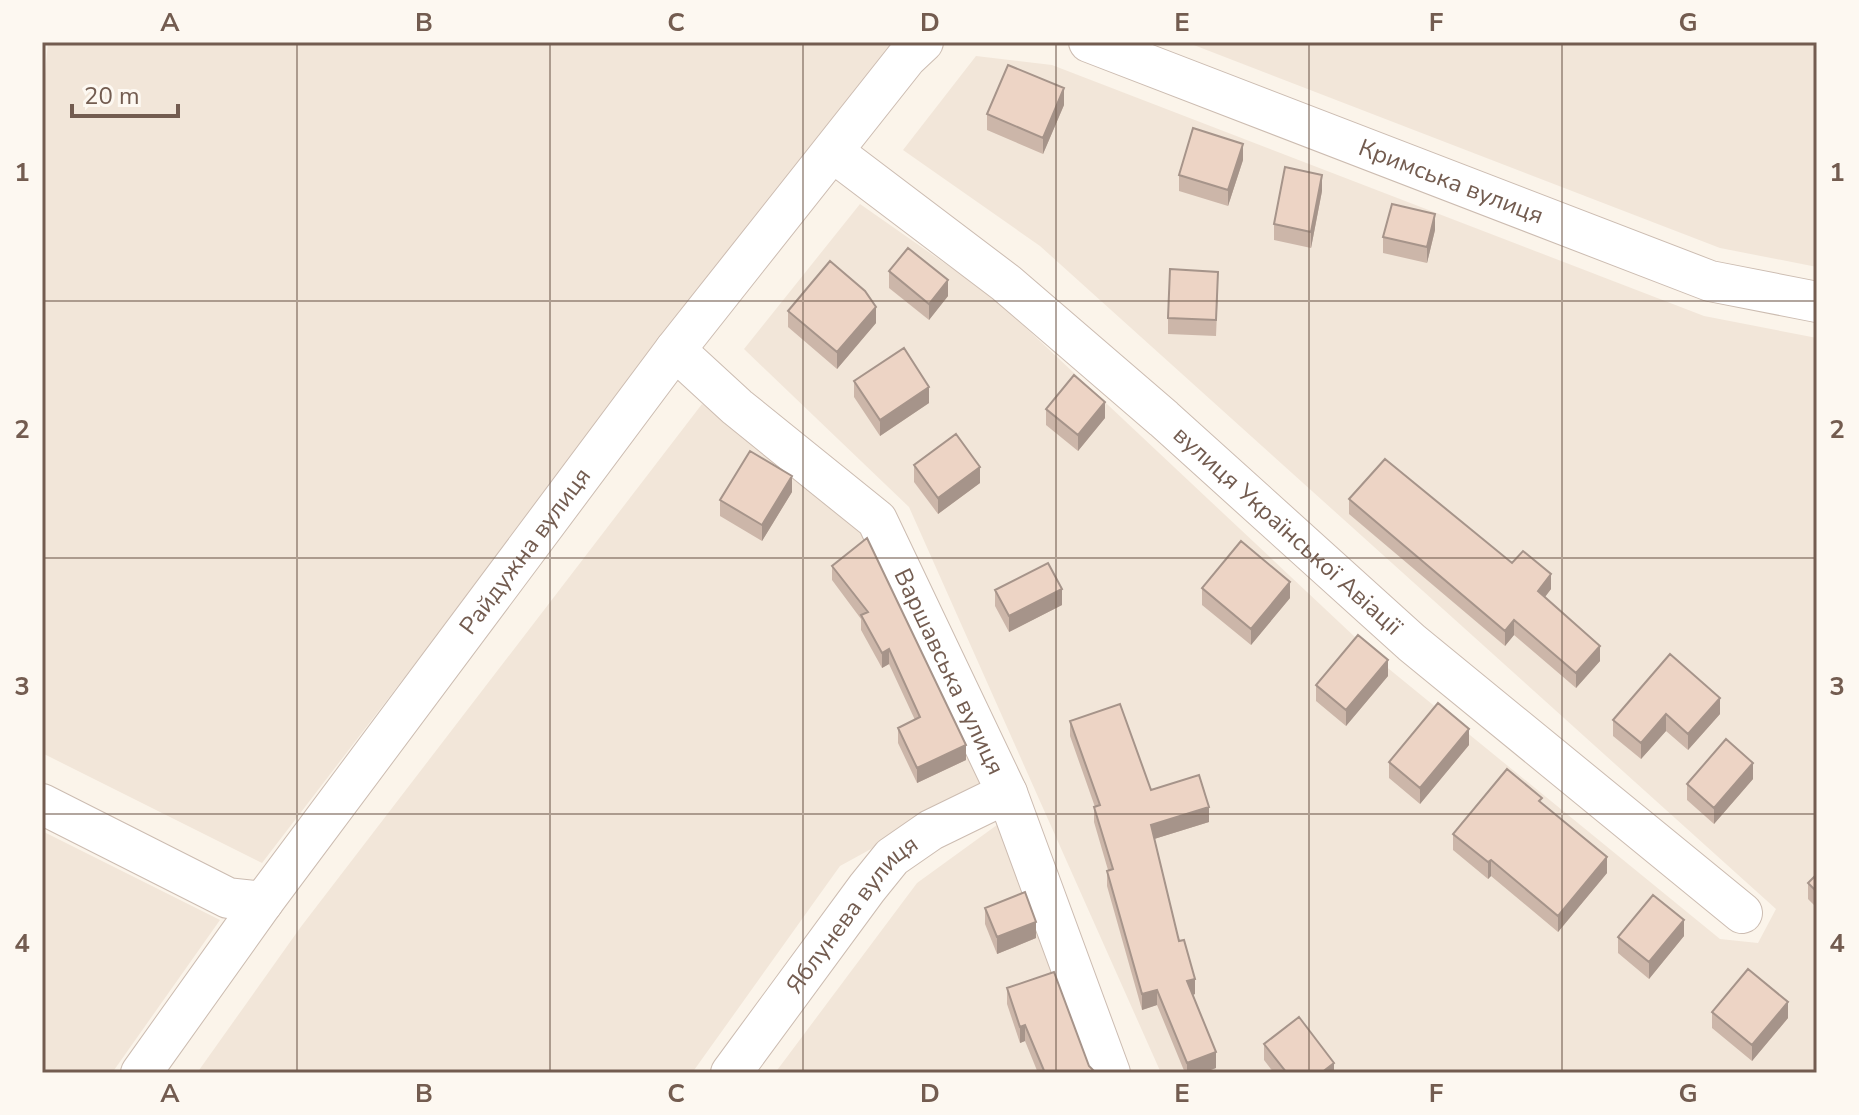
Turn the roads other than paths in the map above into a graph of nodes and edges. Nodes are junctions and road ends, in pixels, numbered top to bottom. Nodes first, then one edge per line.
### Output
1 (923, 42) edge
2 (1089, 42) edge
3 (833, 152) junction
4 (1817, 302) edge
5 (675, 350) junction
6 (1007, 793) junction
7 (42, 804) edge
8 (263, 902) junction
9 (1742, 913) dead end
10 (141, 1073) edge
11 (731, 1073) edge
12 (1110, 1073) edge

1 - 3 street, Райдужна вулиця
2 - 4 street, Кримська вулиця
3 - 5 street, Райдужна вулиця
3 - 9 street, вулиця Української Авіації
5 - 6 street, Варшавська вулиця
5 - 8 street, Райдужна вулиця
6 - 11 street, Яблунева вулиця
6 - 12 street, Варшавська вулиця
7 - 8 street
8 - 10 street, Райдужна вулиця

